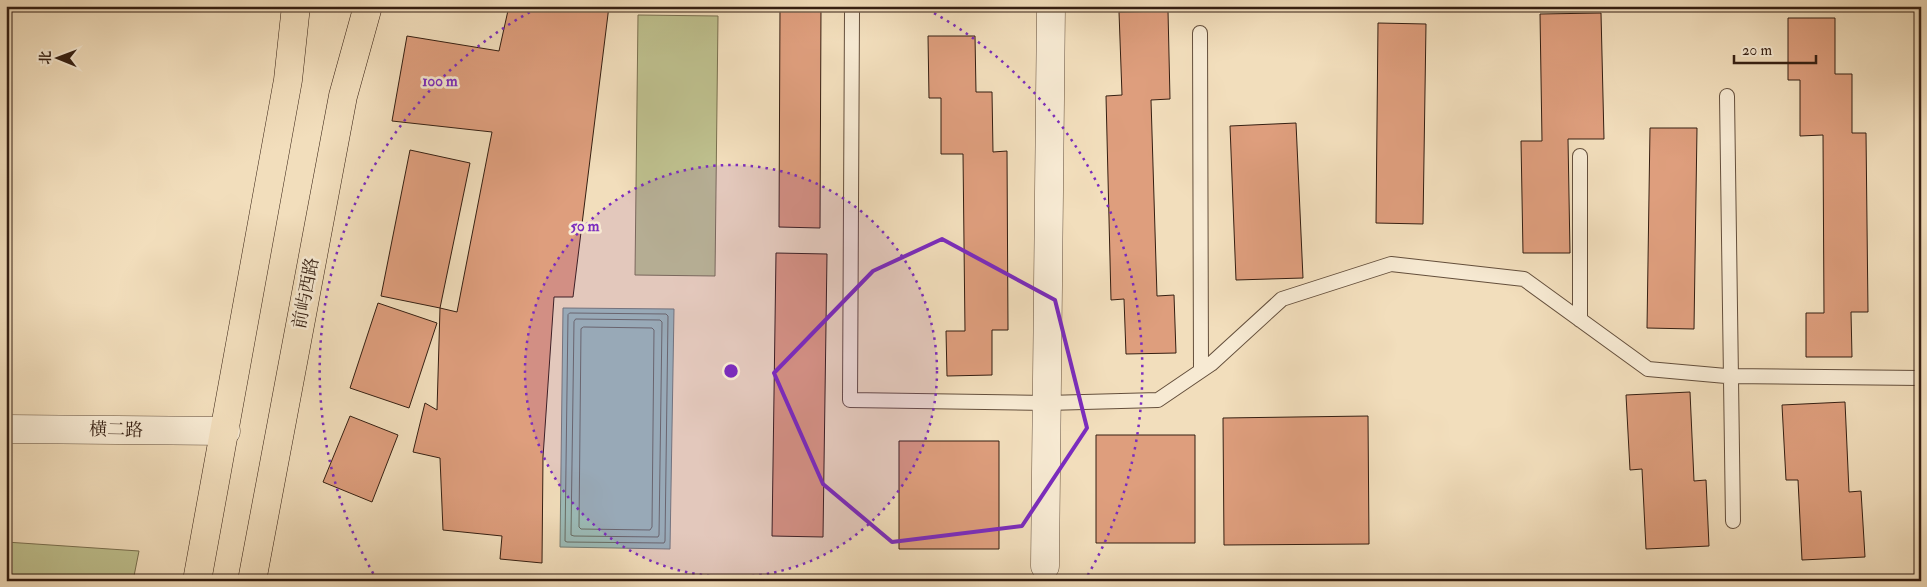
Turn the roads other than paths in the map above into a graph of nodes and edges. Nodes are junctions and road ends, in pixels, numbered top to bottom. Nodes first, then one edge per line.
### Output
1 (296, 6) edge
2 (368, 6) edge
3 (1051, 6) edge
4 (852, 13) dead end
5 (1200, 33) dead end
6 (1727, 96) dead end
7 (1580, 156) dead end
8 (1580, 320) junction
9 (1201, 370) junction
10 (1731, 376) junction
11 (1921, 378) edge
12 (1047, 403) junction
13 (6, 428) edge
14 (226, 431) junction
15 (1733, 521) dead end
16 (1045, 566) dead end
17 (198, 576) edge
18 (253, 576) edge

1 - 14 main road
2 - 18 main road, 前屿西路
3 - 12 street
4 - 12 lane
5 - 9 lane
6 - 10 lane
7 - 8 lane
8 - 9 lane
8 - 10 lane
9 - 12 lane
10 - 11 lane
10 - 15 lane
12 - 16 street
13 - 14 street, 横二路
14 - 17 main road

